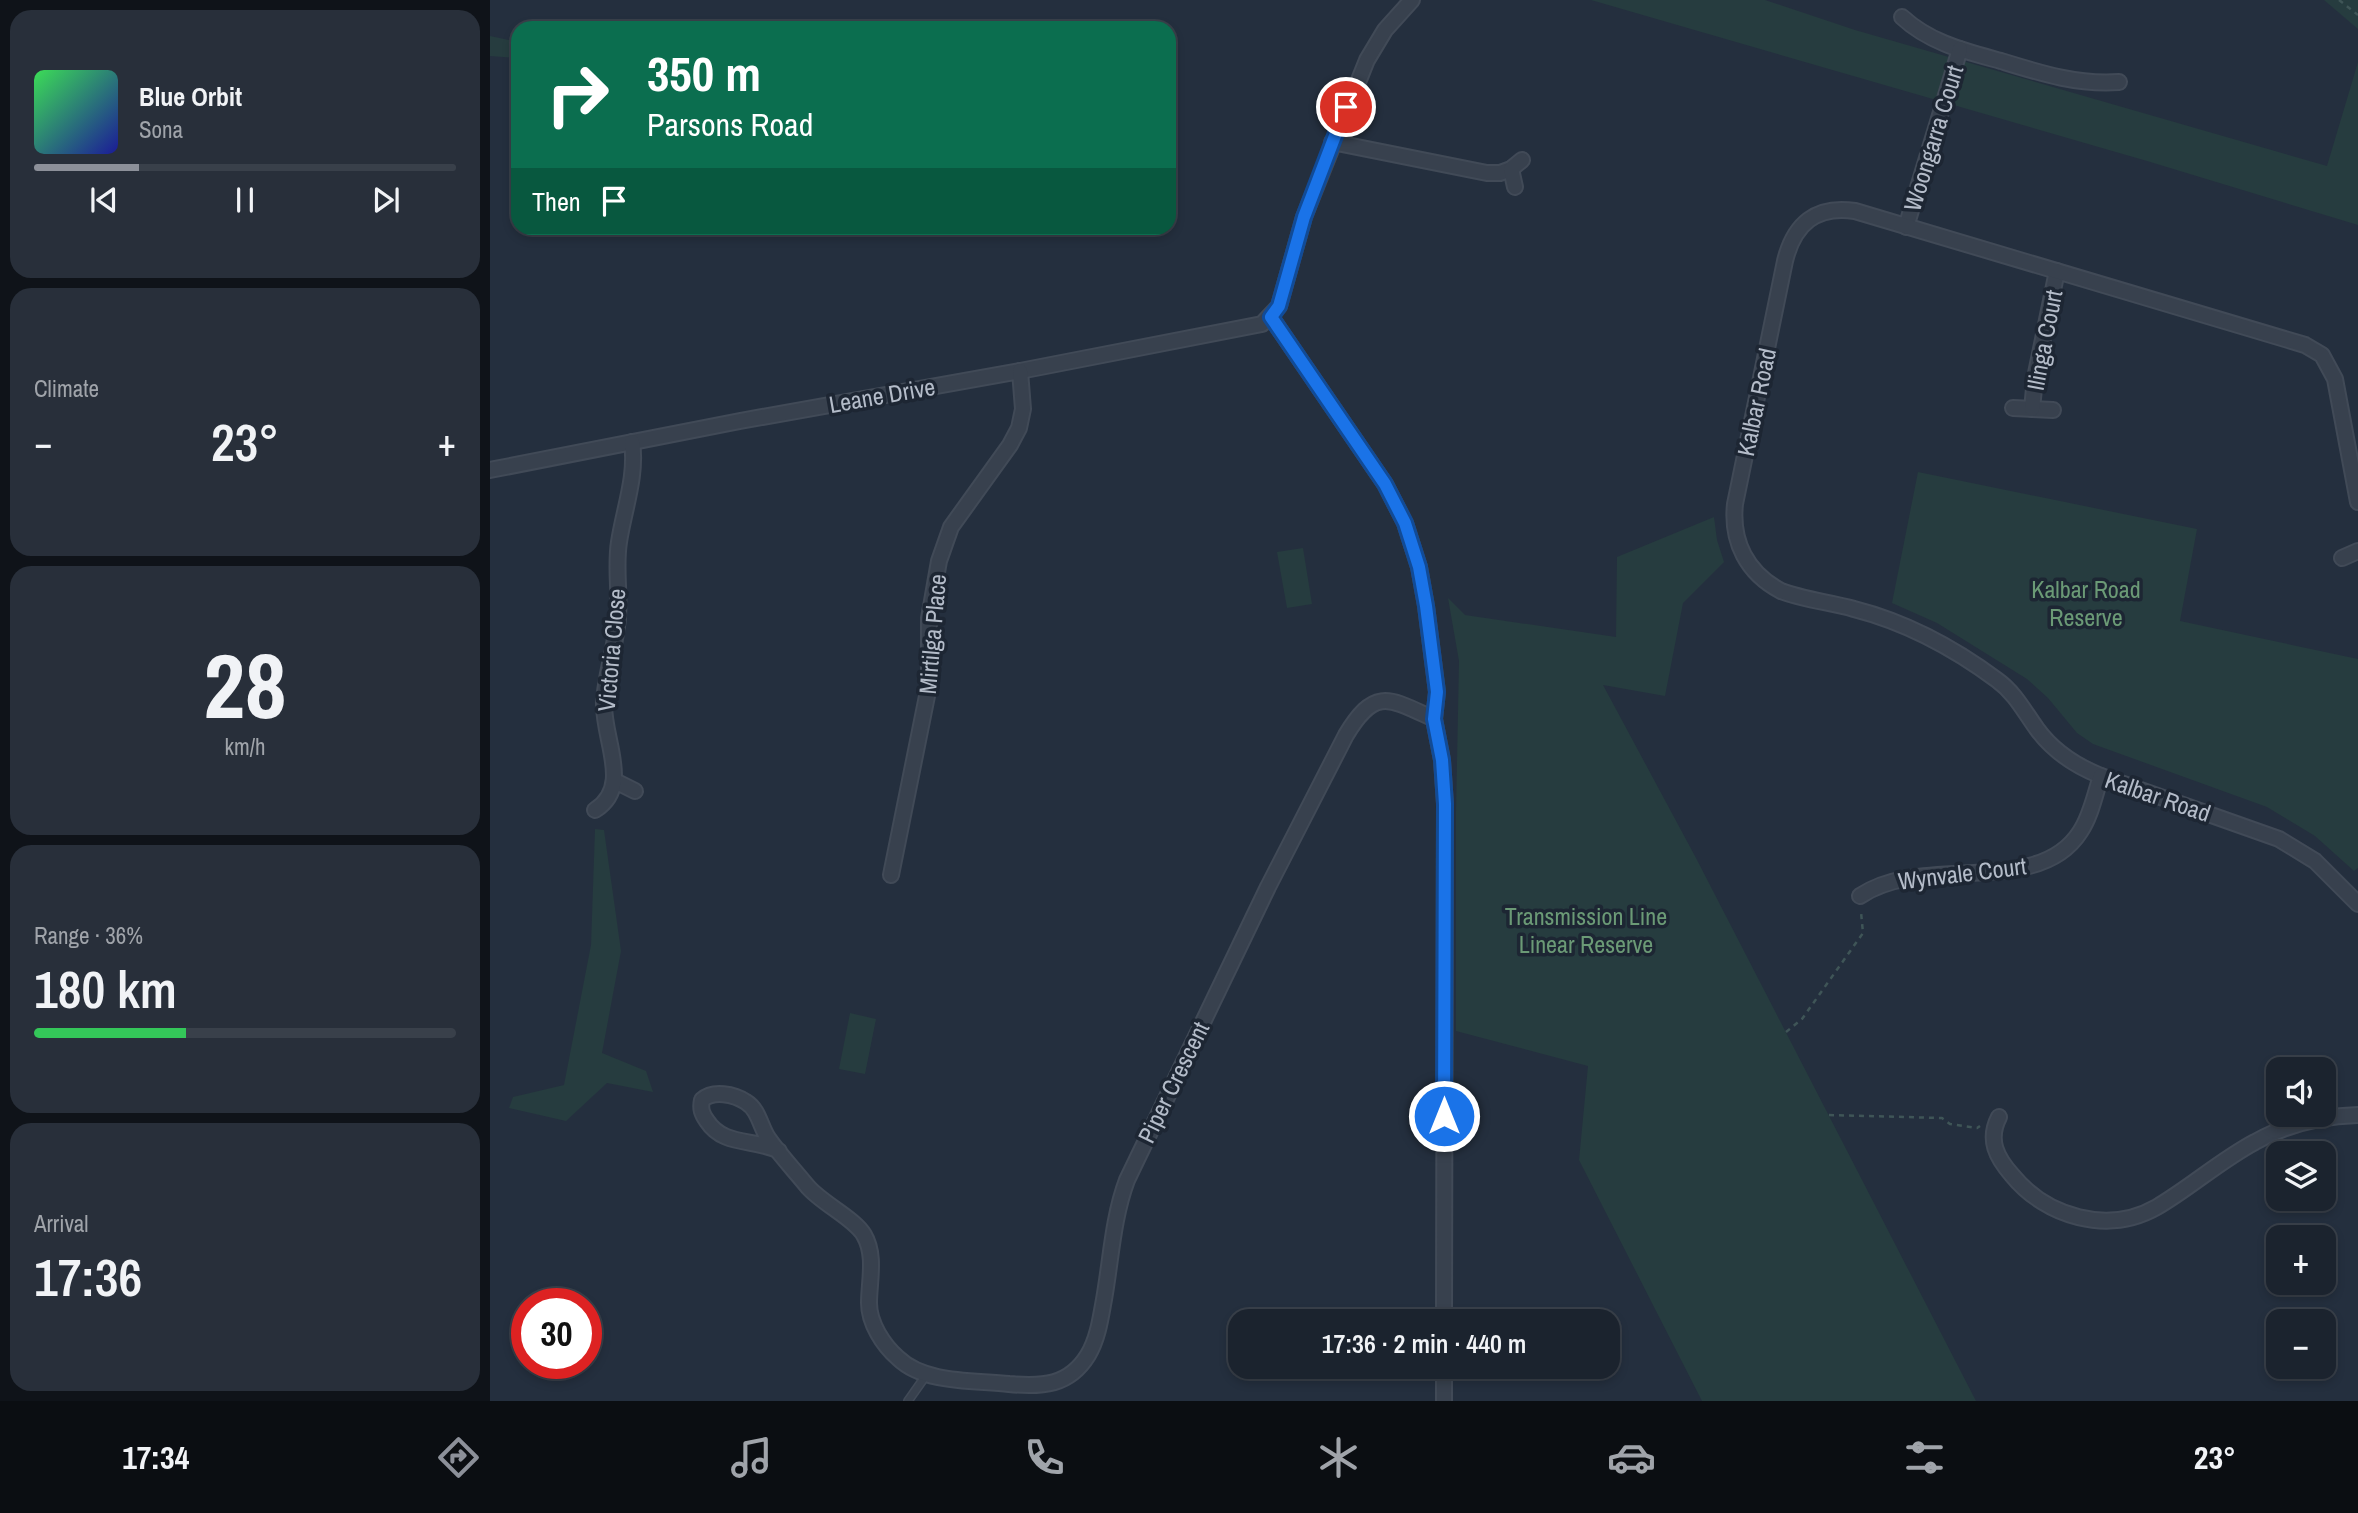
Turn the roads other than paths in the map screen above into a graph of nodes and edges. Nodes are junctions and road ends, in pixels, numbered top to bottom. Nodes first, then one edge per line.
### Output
1 (1412, 0) edge
2 (1902, 17) dead end
3 (1960, 50) junction
4 (2119, 82) dead end
5 (1332, 142) junction
6 (1515, 187) dead end
7 (1906, 227) junction
8 (2057, 271) junction
9 (1271, 317) junction
10 (1020, 371) junction
11 (2013, 408) dead end
12 (2032, 409) junction
13 (2053, 410) dead end
14 (632, 442) junction
15 (490, 470) edge
16 (2358, 502) edge
17 (2358, 551) edge
18 (2342, 558) dead end
19 (1434, 719) junction
20 (2101, 776) junction
21 (615, 781) junction
22 (635, 791) dead end
23 (595, 810) dead end
24 (891, 875) dead end
25 (1860, 896) road end
26 (2358, 904) edge
27 (2358, 1115) edge
28 (1999, 1117) road end
29 (779, 1151) junction
30 (1444, 1309) edge
31 (927, 1374) junction
32 (1444, 1379) edge
33 (908, 1401) edge
34 (1444, 1401) edge

1 - 5 street
2 - 3 street, Woongarra Court
3 - 4 street, Woongarra Court
3 - 7 street, Woongarra Court
5 - 6 street
5 - 9 street
7 - 8 street, Kalbar Road
7 - 20 street, Kalbar Road
8 - 12 street, Ilinga Court
8 - 16 street, Kalbar Road
9 - 10 street, Leane Drive
9 - 19 street
10 - 14 street, Leane Drive
10 - 24 street, Mirtilga Place
11 - 12 street
12 - 13 street
14 - 15 street, Leane Drive
14 - 21 street, Victoria Close
17 - 18 street
19 - 30 street
19 - 31 street, Piper Crescent
20 - 25 street, Wynvale Court
20 - 26 street, Kalbar Road
21 - 22 street
21 - 23 street
27 - 28 street
29 - 29 street
29 - 31 street
31 - 33 lane
32 - 34 street

